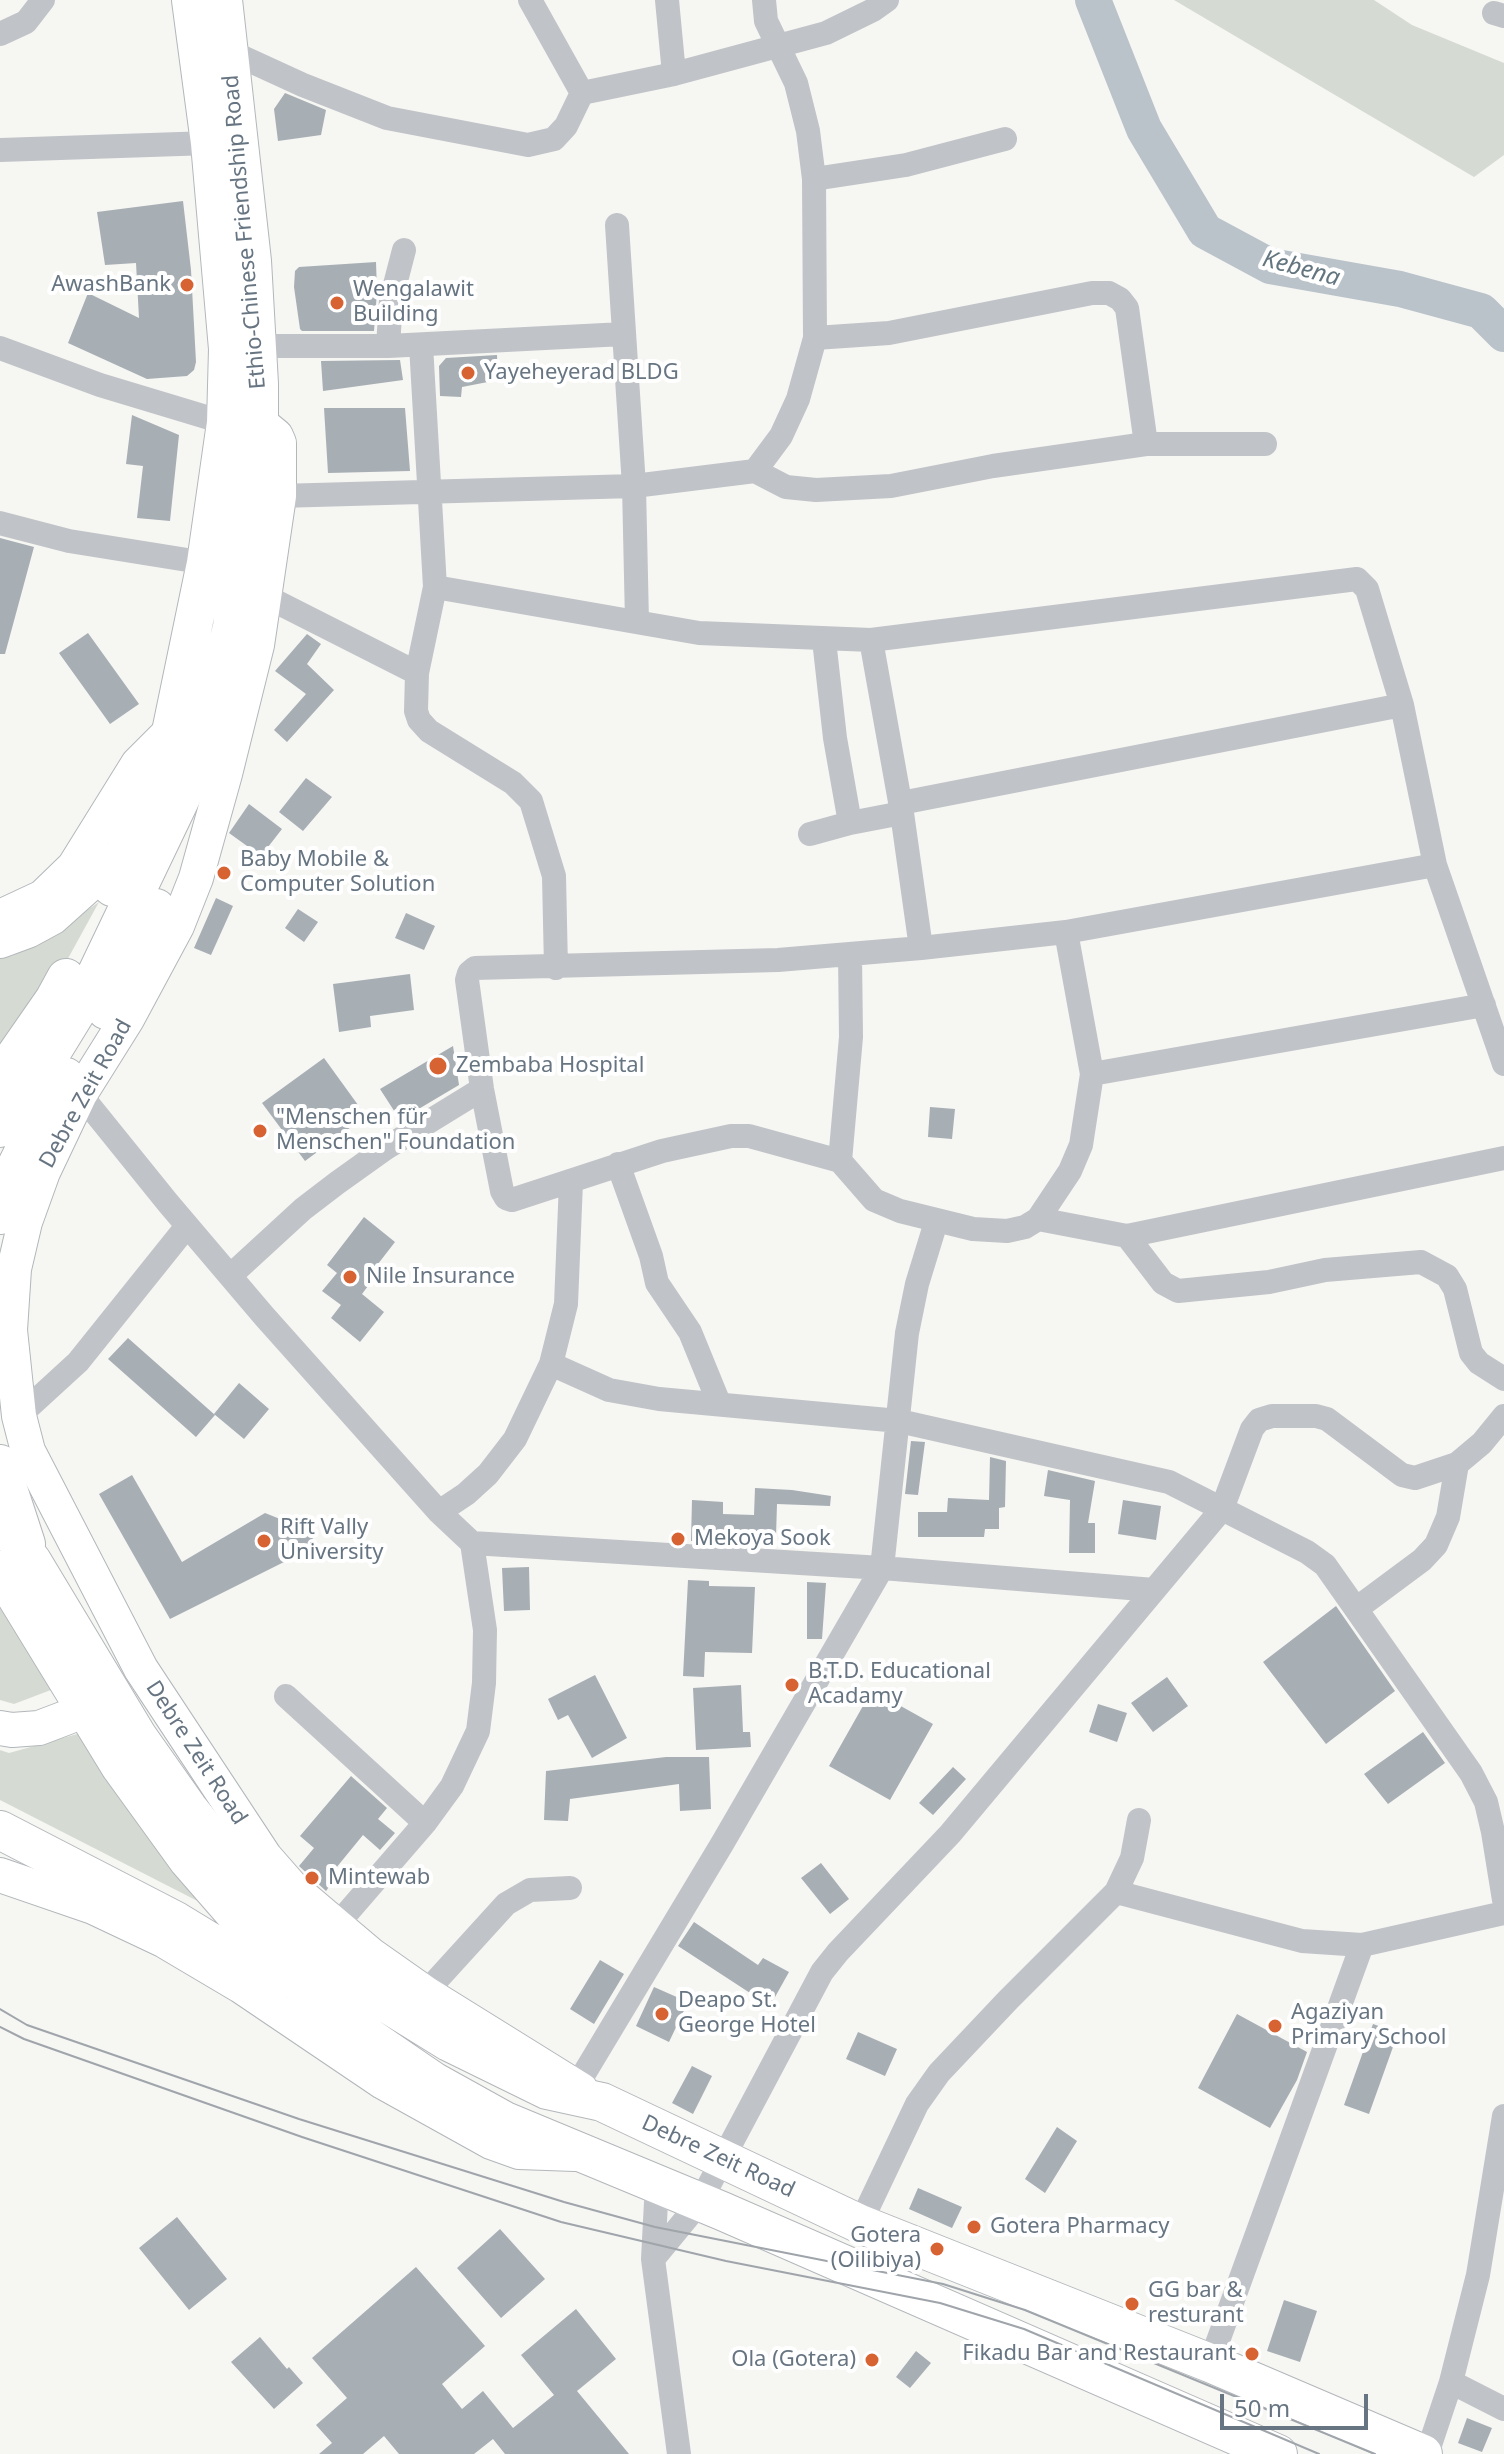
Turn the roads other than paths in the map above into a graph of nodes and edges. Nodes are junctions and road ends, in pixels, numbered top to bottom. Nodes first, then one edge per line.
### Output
1 (43, 0) edge
2 (530, 0) edge
3 (667, 0) edge
4 (764, 0) edge
5 (887, 0) edge
6 (196, 3) edge
7 (0, 34) edge
8 (777, 48) junction
9 (231, 52) junction
10 (674, 74) junction
11 (582, 93) junction
12 (1005, 139) dead end
13 (210, 143) junction
14 (0, 150) edge
15 (814, 179) junction
16 (617, 225) dead end
17 (404, 250) dead end
18 (624, 334) junction
19 (815, 338) junction
20 (421, 345) junction
21 (257, 346) junction
22 (388, 346) junction
23 (0, 348) edge
24 (242, 422) junction
25 (1146, 444) junction
26 (1265, 444) dead end
27 (755, 471) junction
28 (634, 486) junction
29 (431, 492) junction
30 (279, 496) junction
31 (0, 523) edge
32 (206, 563) junction
33 (435, 587) junction
34 (265, 596) junction
35 (637, 622) junction
36 (824, 640) junction
37 (871, 640) junction
38 (417, 673) junction
39 (1402, 705) junction
40 (171, 732) junction
41 (199, 760) junction
42 (902, 808) junction
43 (850, 823) junction
44 (810, 834) dead end
45 (126, 854) junction
46 (1435, 865) junction
47 (0, 917) edge
48 (1066, 932) junction
49 (0, 939) edge
50 (921, 948) junction
51 (850, 954) junction
52 (556, 968) junction
53 (1484, 1005) junction
54 (1504, 1064) edge
55 (1092, 1074) junction
56 (0, 1078) edge
57 (482, 1089) junction
58 (80, 1094) junction
59 (0, 1128) edge
60 (1504, 1158) edge
61 (840, 1161) junction
62 (618, 1164) junction
63 (571, 1182) junction
64 (0, 1215) edge
65 (1038, 1219) junction
66 (936, 1222) junction
67 (187, 1226) junction
68 (1127, 1236) junction
69 (230, 1276) junction
70 (551, 1364) junction
71 (1504, 1379) edge
72 (719, 1403) junction
73 (19, 1416) junction
74 (1504, 1416) edge
75 (899, 1421) junction
76 (0, 1464) edge
77 (1457, 1464) junction
78 (1222, 1509) junction
79 (439, 1512) junction
80 (0, 1519) edge
81 (472, 1543) junction
82 (16, 1566) edge
83 (882, 1568) junction
84 (1154, 1590) junction
85 (1356, 1609) junction
86 (286, 1696) dead end
87 (68, 1717) dead end
88 (0, 1728) edge
89 (1139, 1820) dead end
90 (425, 1823) junction
91 (10, 1838) edge
92 (0, 1875) edge
93 (570, 1888) dead end
94 (1116, 1892) junction
95 (1504, 1900) edge
96 (1504, 1913) edge
97 (335, 1927) junction
98 (1362, 1945) junction
99 (300, 1983) junction
100 (425, 1993) junction
101 (589, 2095) junction
102 (1504, 2116) edge
103 (586, 2155) junction
104 (725, 2159) junction
105 (657, 2183) junction
106 (700, 2202) junction
107 (860, 2224) junction
108 (653, 2259) junction
109 (1210, 2363) junction
110 (1451, 2382) junction
111 (1504, 2409) edge
112 (679, 2454) edge
113 (1278, 2454) edge
114 (1425, 2454) edge

1 - 7 street
2 - 11 street
3 - 10 street
4 - 8 street
5 - 8 street
6 - 9 main road, Ethio-Chinese Friendship Road
6 - 13 main road, Ethio-Chinese Friendship Road
8 - 10 street
8 - 15 street
9 - 11 street
9 - 21 main road, Ethio-Chinese Friendship Road
10 - 11 street
12 - 15 street
13 - 14 street
13 - 24 main road, Ethio-Chinese Friendship Road
15 - 19 street
16 - 18 street
17 - 22 street
18 - 20 street
18 - 28 street
19 - 25 street
19 - 27 street
20 - 22 street
20 - 29 street
21 - 22 street
21 - 24 main road, Ethio-Chinese Friendship Road
23 - 24 street
24 - 30 main road, Debre Zeit Road
24 - 32 main road, Ethio-Chinese Friendship Road
24 - 41 main road, Ethio-Chinese Friendship Road
25 - 26 street
25 - 27 street
27 - 28 street
28 - 29 street
28 - 35 street
29 - 30 street
29 - 33 street
30 - 34 main road, Debre Zeit Road
31 - 32 street
32 - 40 main road, Ethio-Chinese Friendship Road
33 - 35 street
33 - 38 street
34 - 38 street
34 - 58 main road, Debre Zeit Road
35 - 36 street
36 - 37 street
36 - 43 street
37 - 39 street
37 - 42 street
38 - 52 street
39 - 42 street
39 - 46 street
40 - 45 main road, Ethio-Chinese Friendship Road
40 - 47 main road
41 - 59 main road, Ethio-Chinese Friendship Road
41 - 64 main road
42 - 43 street
42 - 50 street
43 - 44 street
45 - 49 main road
45 - 56 main road, Ethio-Chinese Friendship Road
46 - 48 street
46 - 53 street
48 - 50 street
48 - 55 street
50 - 51 street
51 - 52 street
51 - 61 street
52 - 57 street
53 - 54 street
53 - 55 street
55 - 65 street
57 - 63 street
57 - 69 street
58 - 67 street
58 - 73 main road, Debre Zeit Road
60 - 68 street
61 - 62 street
61 - 66 street
62 - 63 street
62 - 72 street
63 - 70 street
65 - 66 street
65 - 68 street
66 - 75 street
67 - 69 street
67 - 73 street
68 - 71 street
69 - 79 street
70 - 72 street
70 - 79 street
72 - 75 street
73 - 97 main road, Debre Zeit Road
74 - 77 street
75 - 78 street
75 - 83 street
76 - 82 main road
77 - 78 street
77 - 85 street
78 - 84 street
78 - 85 street
79 - 81 street
80 - 82 main road
81 - 83 street
81 - 90 street
82 - 99 main road
82 - 101 main road
83 - 84 street
83 - 101 street
84 - 104 street
85 - 95 street
86 - 90 street
87 - 88 main road
89 - 94 street
90 - 97 street
91 - 99 main road
92 - 103 main road
93 - 100 street
94 - 98 street
94 - 107 street
96 - 98 street
97 - 100 main road, Debre Zeit Road
98 - 109 street
99 - 103 main road, Debre Zeit Road
100 - 101 main road, Debre Zeit Road
101 - 104 main road, Debre Zeit Road
102 - 110 street
103 - 105 main road, Debre Zeit Road
104 - 106 street
104 - 107 main road, Debre Zeit Road
105 - 106 main road, Debre Zeit Road
105 - 108 street
106 - 108 street
106 - 113 main road, Debre Zeit Road
107 - 109 main road, Debre Zeit Road
108 - 112 street
109 - 114 main road, Debre Zeit Road
110 - 111 street
110 - 114 street

